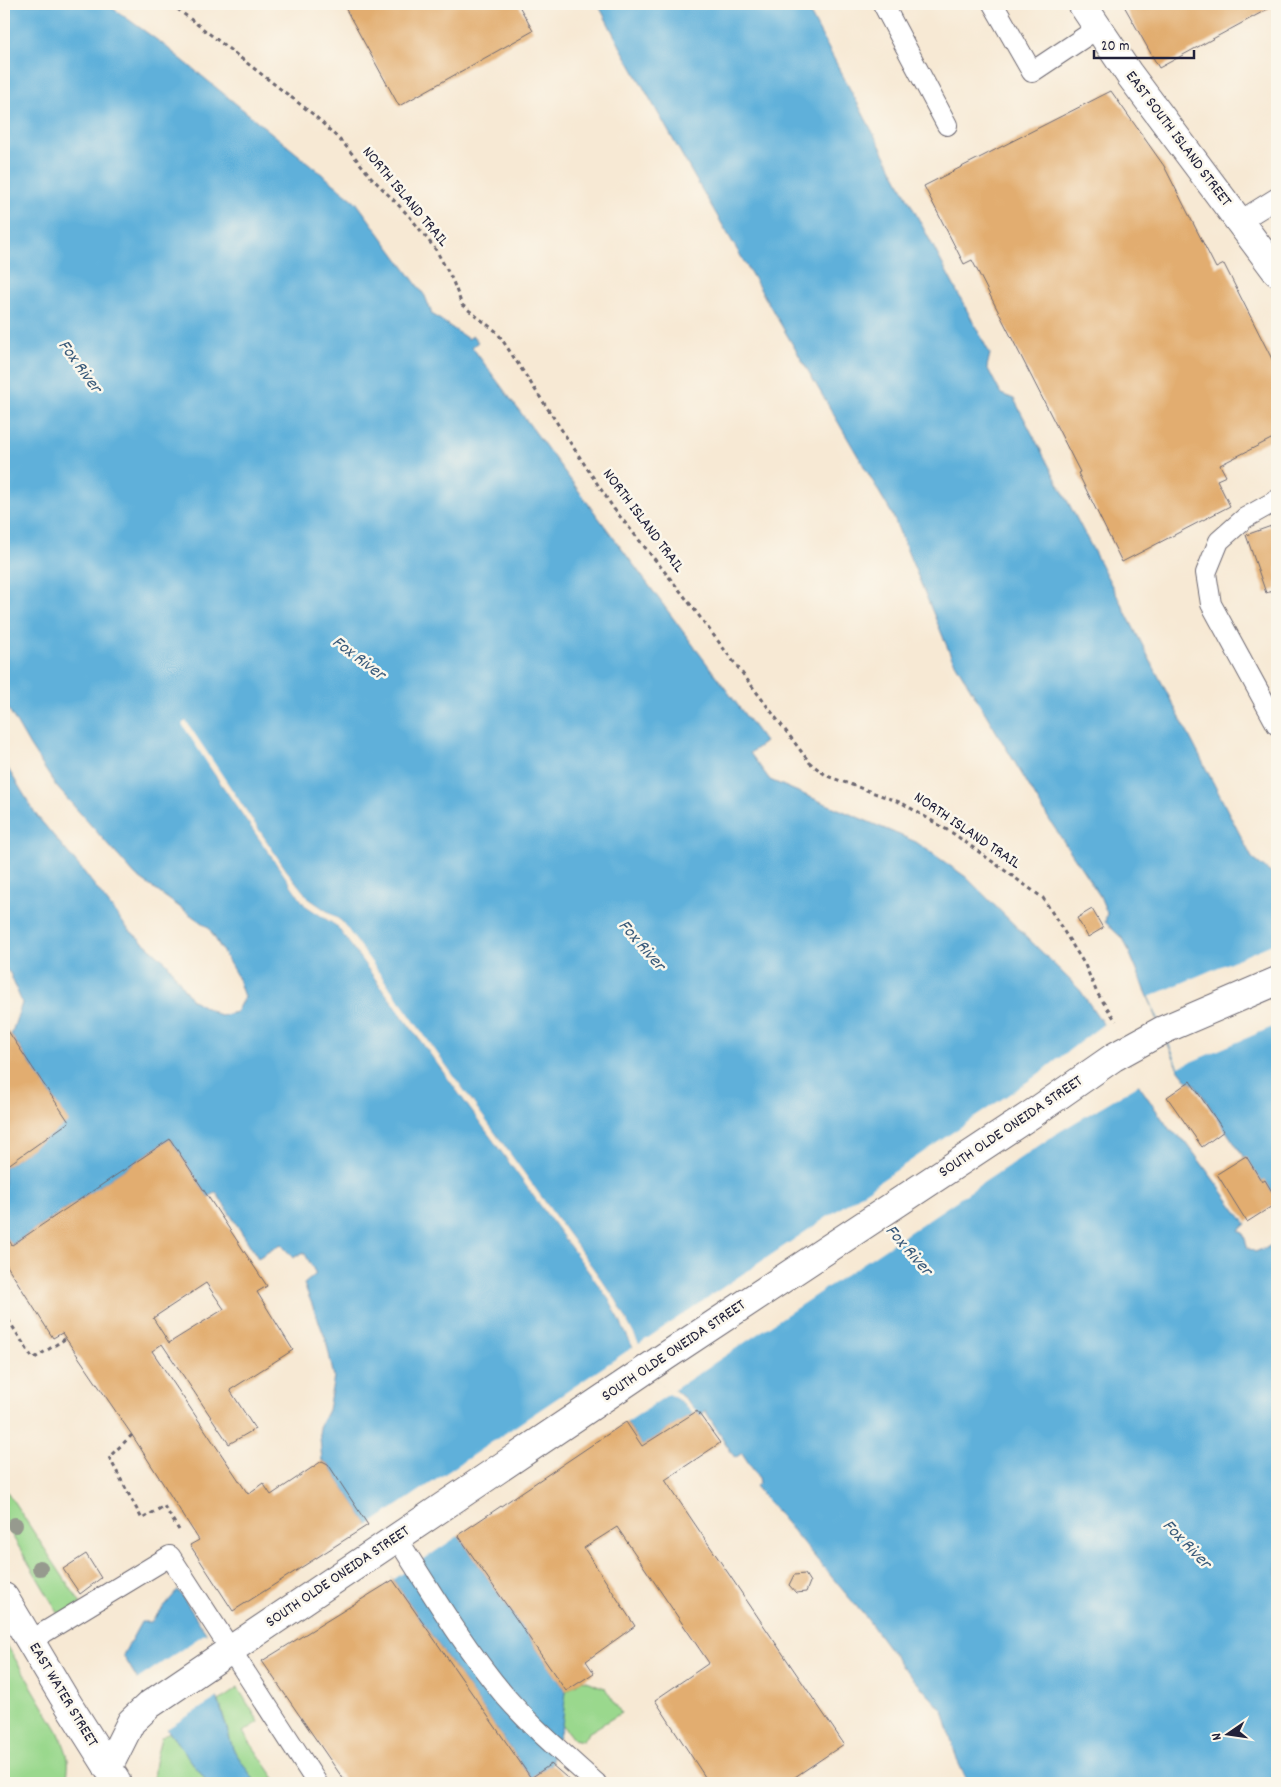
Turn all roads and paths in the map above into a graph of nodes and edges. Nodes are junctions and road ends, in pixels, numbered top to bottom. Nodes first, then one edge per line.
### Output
1 (171, 4) edge
2 (883, 4) edge
3 (993, 4) edge
4 (1082, 4) edge
5 (1098, 28) junction
6 (947, 124) dead end
7 (1277, 198) edge
8 (1240, 221) junction
9 (1277, 272) edge
10 (1277, 500) edge
11 (1277, 725) edge
12 (1277, 981) edge
13 (1116, 1020) dead end
14 (4, 1313) edge
15 (65, 1339) dead end
16 (132, 1435) dead end
17 (184, 1538) dead end
18 (386, 1546) junction
19 (4, 1597) edge
20 (30, 1641) junction
21 (225, 1653) junction
22 (109, 1778) edge
23 (317, 1783) edge
24 (596, 1783) edge

1 - 13 path, NORTH ISLAND TRAIL
2 - 6 lane
3 - 5 lane
4 - 5 street, EAST SOUTH ISLAND STREET
5 - 8 street, EAST SOUTH ISLAND STREET
7 - 8 lane
8 - 9 street, EAST SOUTH ISLAND STREET
10 - 11 lane
12 - 18 street, SOUTH OLDE ONEIDA STREET
14 - 15 path
16 - 17 path
18 - 21 street, SOUTH OLDE ONEIDA STREET
18 - 24 lane
19 - 20 street, EAST WATER STREET
20 - 21 lane
20 - 22 street, EAST WATER STREET
21 - 22 street, SOUTH OLDE ONEIDA STREET
21 - 23 lane

